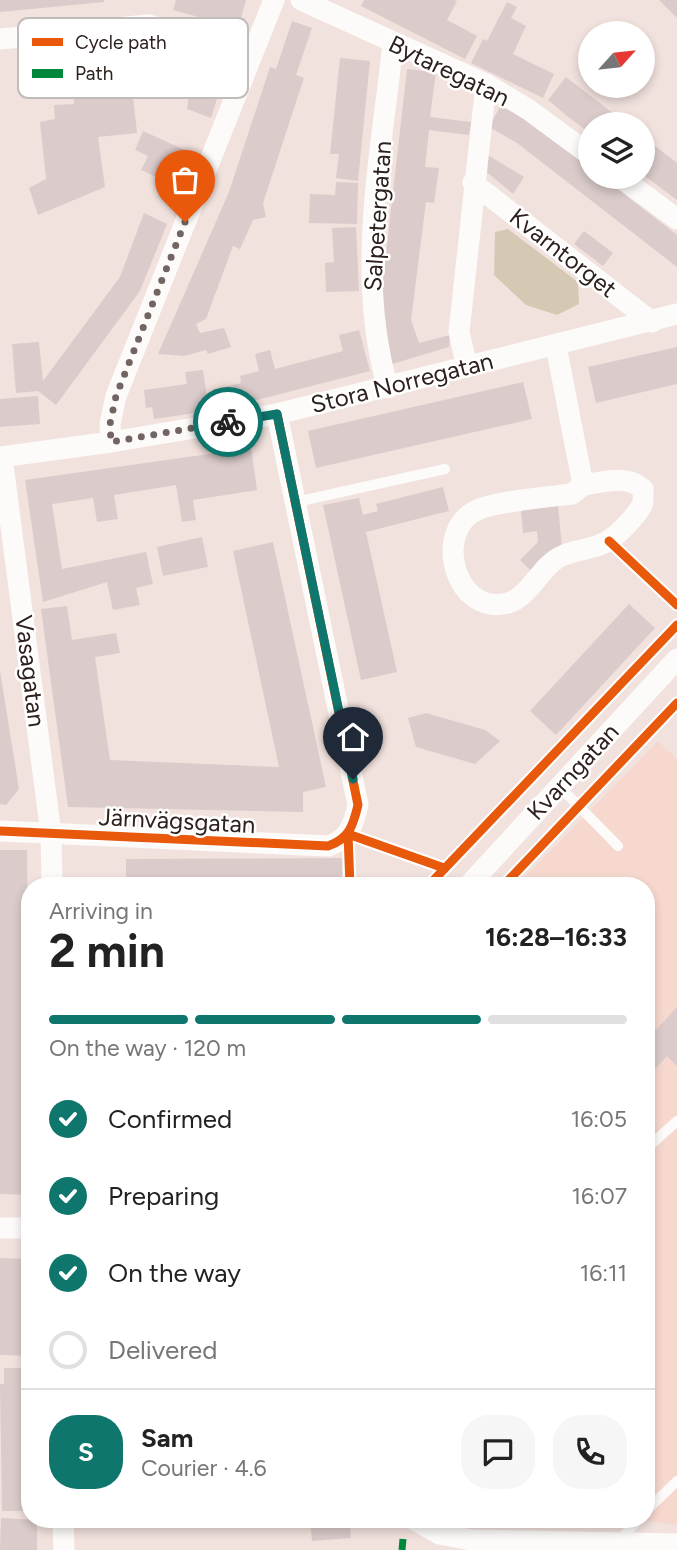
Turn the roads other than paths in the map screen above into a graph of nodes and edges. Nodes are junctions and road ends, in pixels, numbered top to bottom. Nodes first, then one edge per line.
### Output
1 (274, 0) edge
2 (301, 0) edge
3 (18, 37) edge
4 (0, 39) edge
5 (393, 43) junction
6 (248, 65) edge
7 (486, 84) junction
8 (235, 98) edge
9 (578, 147) edge
10 (473, 183) junction
11 (636, 189) edge
12 (677, 219) edge
13 (677, 314) edge
14 (653, 323) junction
15 (556, 346) junction
16 (467, 368) junction
17 (388, 388) junction
18 (277, 414) junction
19 (111, 442) junction
20 (1, 457) edge
21 (445, 469) dead end
22 (583, 485) junction
23 (296, 502) junction
24 (677, 659) edge
25 (560, 787) junction
26 (0, 831) edge
27 (51, 834) junction
28 (618, 846) dead end
29 (52, 877) edge
30 (476, 877) edge
31 (677, 1121) edge
32 (655, 1141) edge
33 (0, 1228) edge
34 (21, 1228) edge
35 (677, 1481) edge
36 (655, 1502) edge
37 (63, 1528) edge
38 (429, 1528) edge
39 (630, 1528) edge
40 (617, 1542) junction
41 (677, 1544) edge
42 (64, 1550) edge

1 - 6 street
2 - 5 street, Bytaregatan
3 - 4 street
5 - 7 street, Bytaregatan
5 - 17 street, Salpetergatan
7 - 9 street, Bytaregatan
7 - 10 street, Kvarntorget
8 - 19 street
10 - 14 street, Kvarntorget
10 - 16 street, Kvarntorget
11 - 12 street
13 - 14 street, Stora Norregatan
14 - 15 street, Stora Norregatan
15 - 16 street, Stora Norregatan
15 - 22 street
16 - 17 street, Stora Norregatan
17 - 18 street, Stora Norregatan
18 - 19 street, Stora Norregatan
18 - 23 street
19 - 20 street, Stora Norregatan
20 - 27 street, Vasagatan
21 - 23 lane
22 - 22 street
23 - 27 street, Järnvägsgatan
24 - 25 street, Kvarngatan
25 - 28 lane
25 - 30 street, Kvarngatan
26 - 27 street, Järnvägsgatan
27 - 29 street, Vasagatan
31 - 32 lane
33 - 34 street
35 - 36 lane
37 - 42 street
38 - 40 street
39 - 40 lane
40 - 41 street

